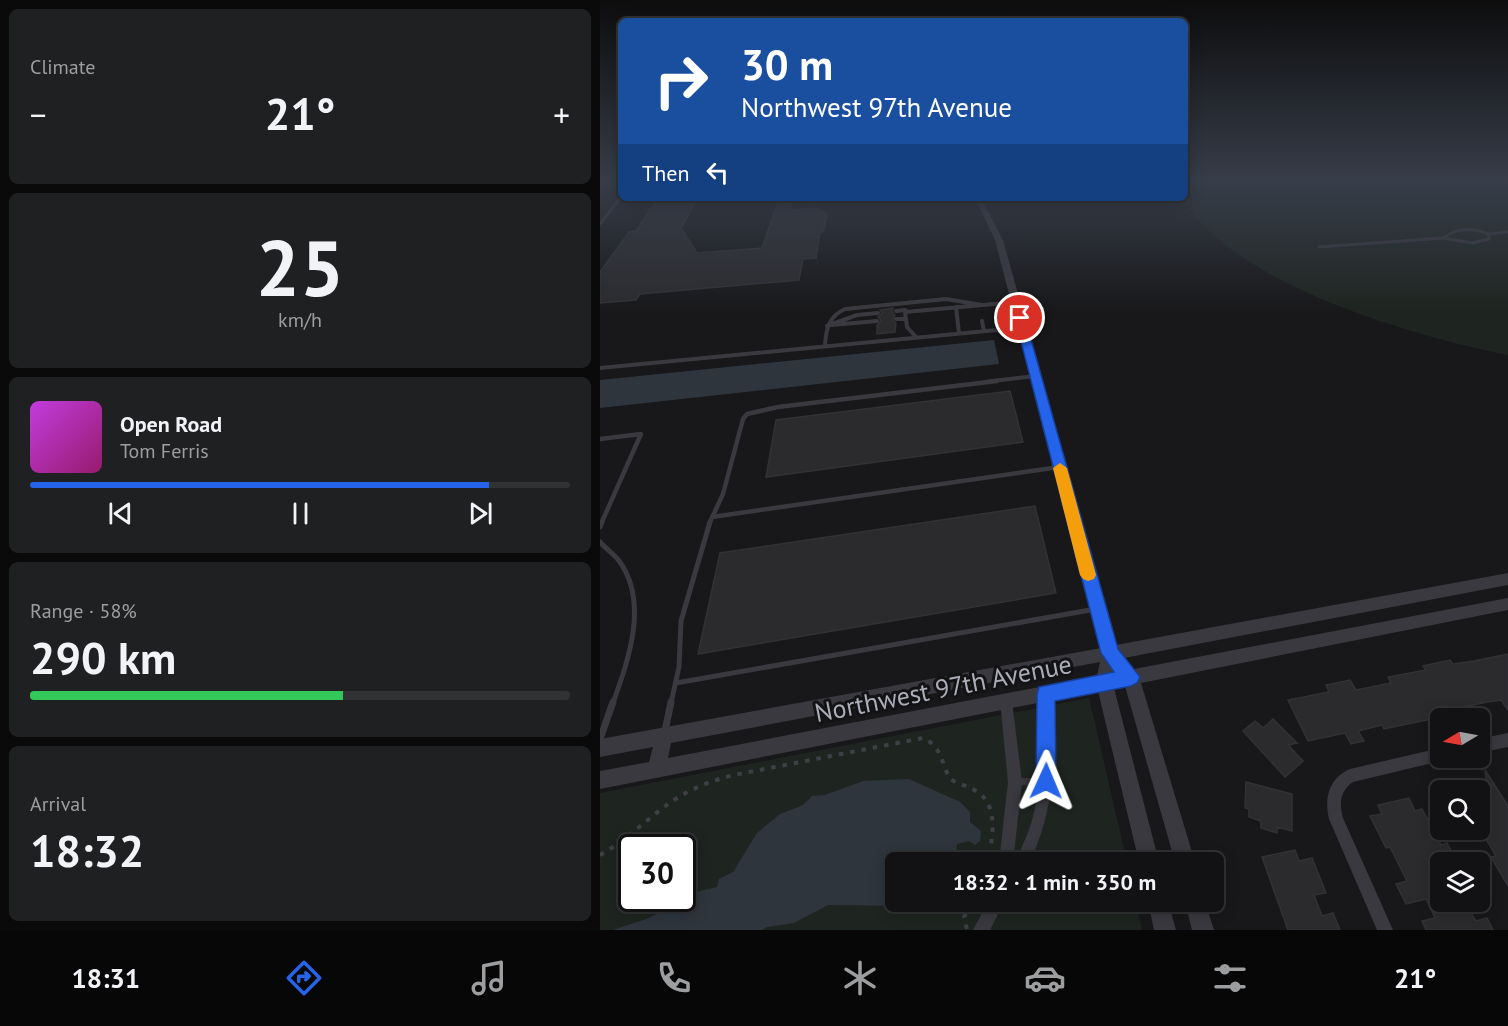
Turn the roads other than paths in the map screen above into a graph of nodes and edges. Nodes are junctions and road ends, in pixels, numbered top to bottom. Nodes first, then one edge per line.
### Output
1 (991, 224) edge
2 (1508, 232) edge
3 (1489, 234) junction
4 (1443, 238) junction
5 (1319, 247) dead end
6 (1016, 302) junction
7 (904, 303) junction
8 (982, 305) junction
9 (956, 307) junction
10 (896, 311) dead end
11 (905, 311) junction
12 (878, 313) dead end
13 (905, 319) junction
14 (896, 320) dead end
15 (878, 321) dead end
16 (982, 321) dead end
17 (827, 326) junction
18 (984, 331) junction
19 (959, 333) junction
20 (1024, 334) junction
21 (916, 337) junction
22 (825, 345) junction
23 (600, 368) edge
24 (1035, 376) junction
25 (600, 439) edge
26 (1060, 467) junction
27 (712, 517) junction
28 (600, 527) edge
29 (600, 542) edge
30 (1508, 579) edge
31 (1508, 604) edge
32 (1097, 609) junction
33 (1110, 653) junction
34 (1131, 677) junction
35 (1104, 682) junction
36 (676, 683) junction
37 (1046, 694) junction
38 (1006, 702) junction
39 (664, 736) junction
40 (600, 739) edge
41 (1506, 744) edge
42 (1490, 745) edge
43 (600, 748) edge
44 (1430, 757) edge
45 (656, 770) junction
46 (600, 780) edge
47 (1046, 781) junction
48 (1015, 782) junction
49 (1007, 852) edge
50 (1027, 852) edge
51 (1146, 852) edge
52 (1182, 852) edge
53 (991, 912) edge
54 (1160, 912) edge
55 (1198, 912) edge
56 (981, 930) edge
57 (1165, 930) edge
58 (1203, 930) edge
59 (1385, 930) edge

1 - 6 street
2 - 3 lane
3 - 4 lane
3 - 4 lane
4 - 5 lane
6 - 8 lane
6 - 20 street
7 - 8 lane
7 - 11 lane
7 - 17 lane
8 - 9 lane
9 - 11 lane
9 - 19 lane
10 - 11 lane
11 - 13 lane
12 - 17 lane
13 - 14 lane
13 - 21 lane
15 - 17 lane
16 - 18 lane
17 - 22 lane
18 - 19 lane
18 - 20 lane
19 - 21 lane
20 - 24 street
21 - 22 lane
22 - 23 lane
24 - 26 street
24 - 27 lane
25 - 28 lane
26 - 27 lane
26 - 32 street
27 - 36 lane
29 - 40 lane
30 - 33 street, Northwest 97th Avenue
31 - 34 street, Northwest 97th Avenue
32 - 33 street
32 - 36 lane
33 - 34 street
33 - 35 street
33 - 39 street, Northwest 97th Avenue
34 - 35 street, Northwest 97th Avenue
34 - 52 street
35 - 37 street, Northwest 97th Avenue
35 - 51 street
36 - 39 lane
37 - 38 street, Northwest 97th Avenue
37 - 47 street
38 - 45 street, Northwest 97th Avenue
38 - 48 street
39 - 43 street, Northwest 97th Avenue
39 - 45 street
41 - 42 street
44 - 59 street
45 - 46 street, Northwest 97th Avenue
47 - 48 lane
47 - 50 street
48 - 49 street
53 - 56 street
54 - 57 street
55 - 58 street

